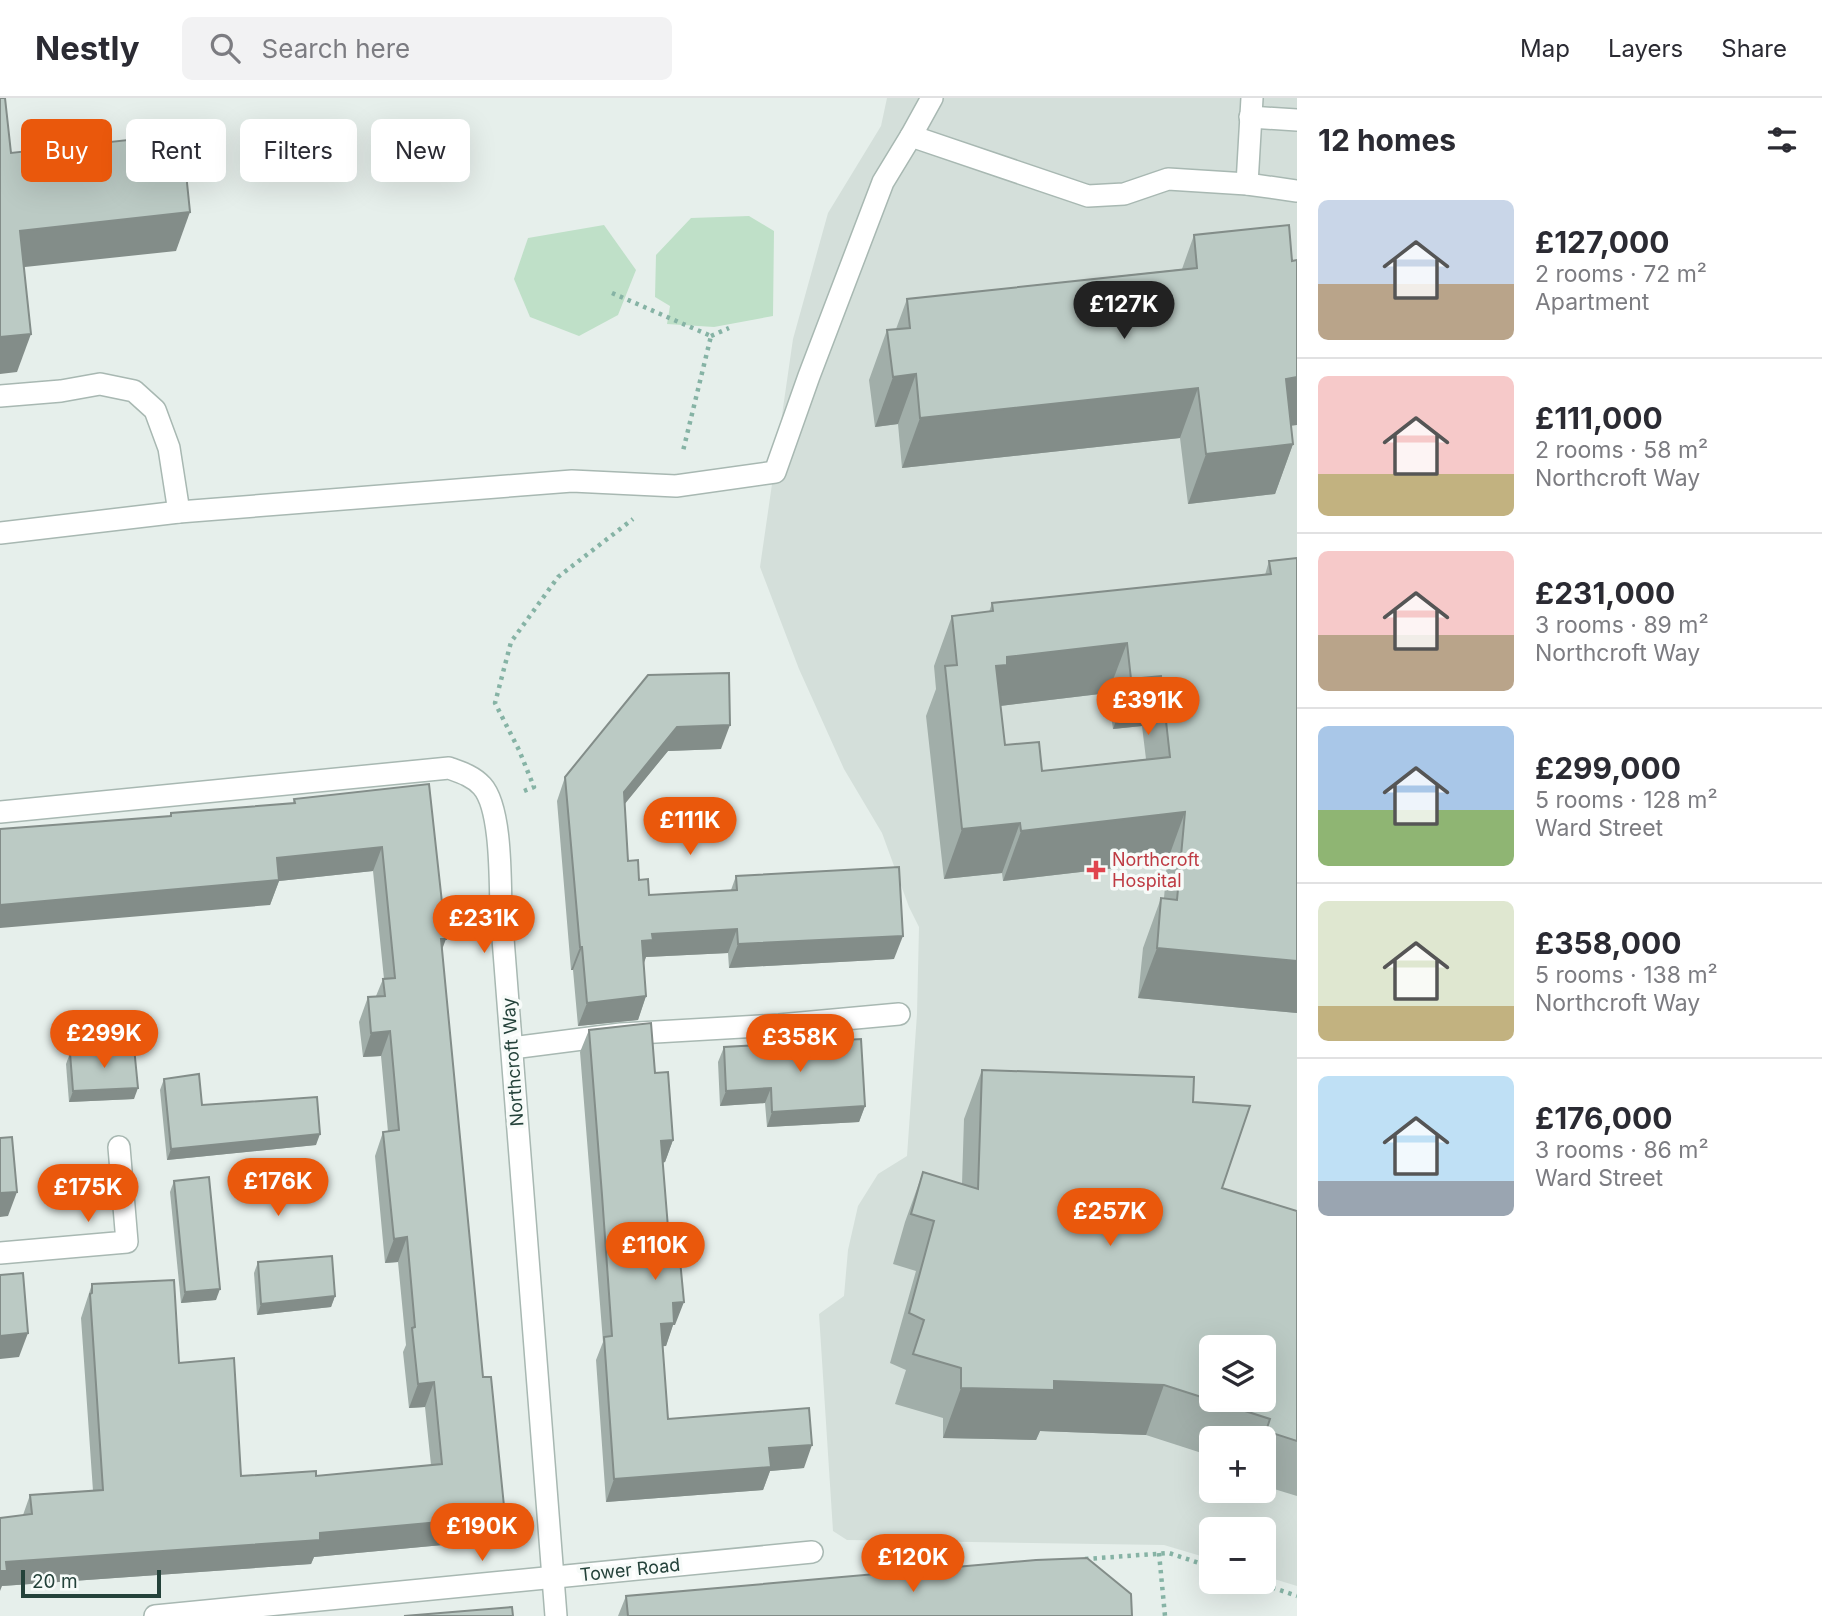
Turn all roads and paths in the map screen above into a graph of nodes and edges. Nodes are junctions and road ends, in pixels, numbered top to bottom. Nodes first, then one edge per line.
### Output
1 (932, 98) edge
2 (1251, 108) edge
3 (1297, 120) edge
4 (911, 136) junction
5 (1247, 184) junction
6 (1297, 191) edge
7 (612, 293) dead end
8 (729, 328) dead end
9 (711, 335) junction
10 (0, 396) edge
11 (676, 486) junction
12 (178, 512) junction
13 (0, 533) edge
14 (493, 806) junction
15 (0, 812) edge
16 (899, 1014) dead end
17 (512, 1048) junction
18 (119, 1147) dead end
19 (0, 1253) edge
20 (812, 1552) dead end
21 (1159, 1553) junction
22 (1079, 1560) edge
23 (1199, 1563) edge
24 (553, 1578) junction
25 (1276, 1589) edge
26 (1297, 1596) edge
27 (155, 1616) edge
28 (556, 1616) edge
29 (1165, 1616) edge

1 - 4 street
2 - 3 street
2 - 5 street
4 - 5 street
4 - 11 street
5 - 6 street
7 - 9 path
8 - 9 path
9 - 11 path
10 - 12 street
11 - 12 street
11 - 14 path
12 - 13 street
14 - 15 street, Northcroft Way
14 - 17 street, Northcroft Way
16 - 17 street
17 - 24 street, Northcroft Way
18 - 19 street
20 - 24 street, Tower Road
21 - 22 path
21 - 23 path
21 - 29 path
24 - 27 street, Tower Road
24 - 28 street, Northcroft Way
25 - 26 path

